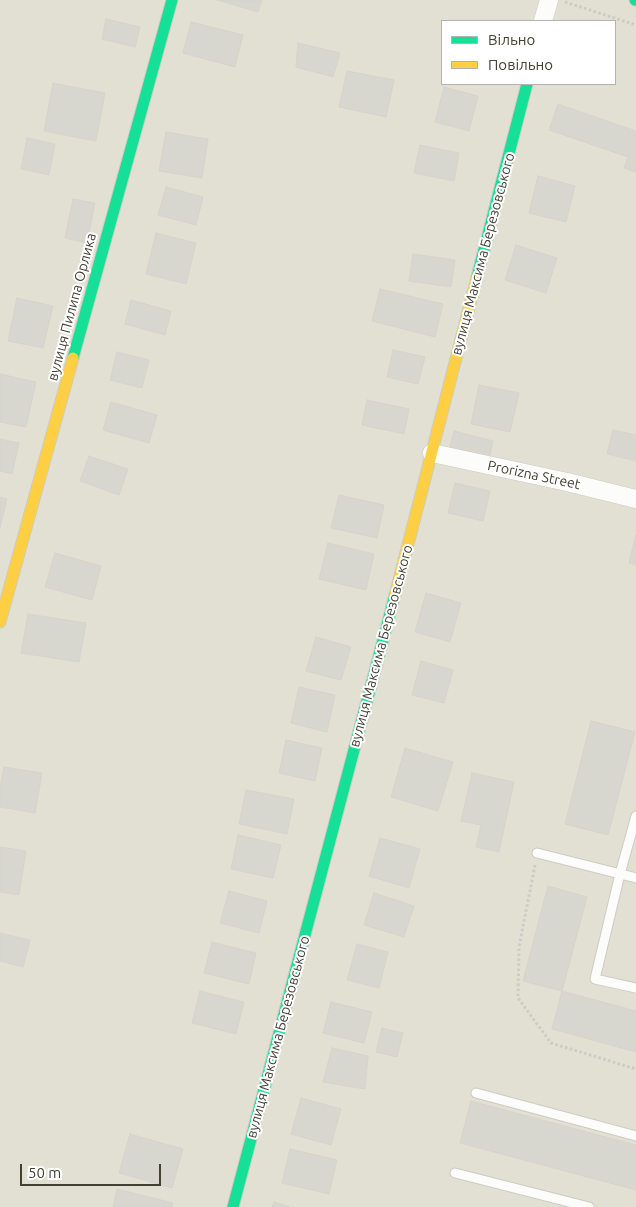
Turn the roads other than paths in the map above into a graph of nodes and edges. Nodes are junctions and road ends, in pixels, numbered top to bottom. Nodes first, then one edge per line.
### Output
1 (172, 0) edge
2 (549, 0) edge
3 (544, 20) edge
4 (527, 85) edge
5 (432, 453) junction
6 (636, 499) edge
7 (0, 622) edge
8 (636, 816) edge
9 (537, 853) road end
10 (620, 874) junction
11 (636, 878) edge
12 (636, 988) edge
13 (476, 1093) dead end
14 (636, 1136) edge
15 (455, 1173) dead end
16 (233, 1207) edge
17 (589, 1207) edge

1 - 7 street, вулиця Пилипа Орлика
2 - 3 street
4 - 5 street, вулиця Максима Березовського
5 - 6 street, Prorizna Street
5 - 16 street, вулиця Максима Березовського
8 - 10 lane
9 - 10 lane
10 - 11 lane
10 - 12 lane
13 - 14 lane
15 - 17 lane

